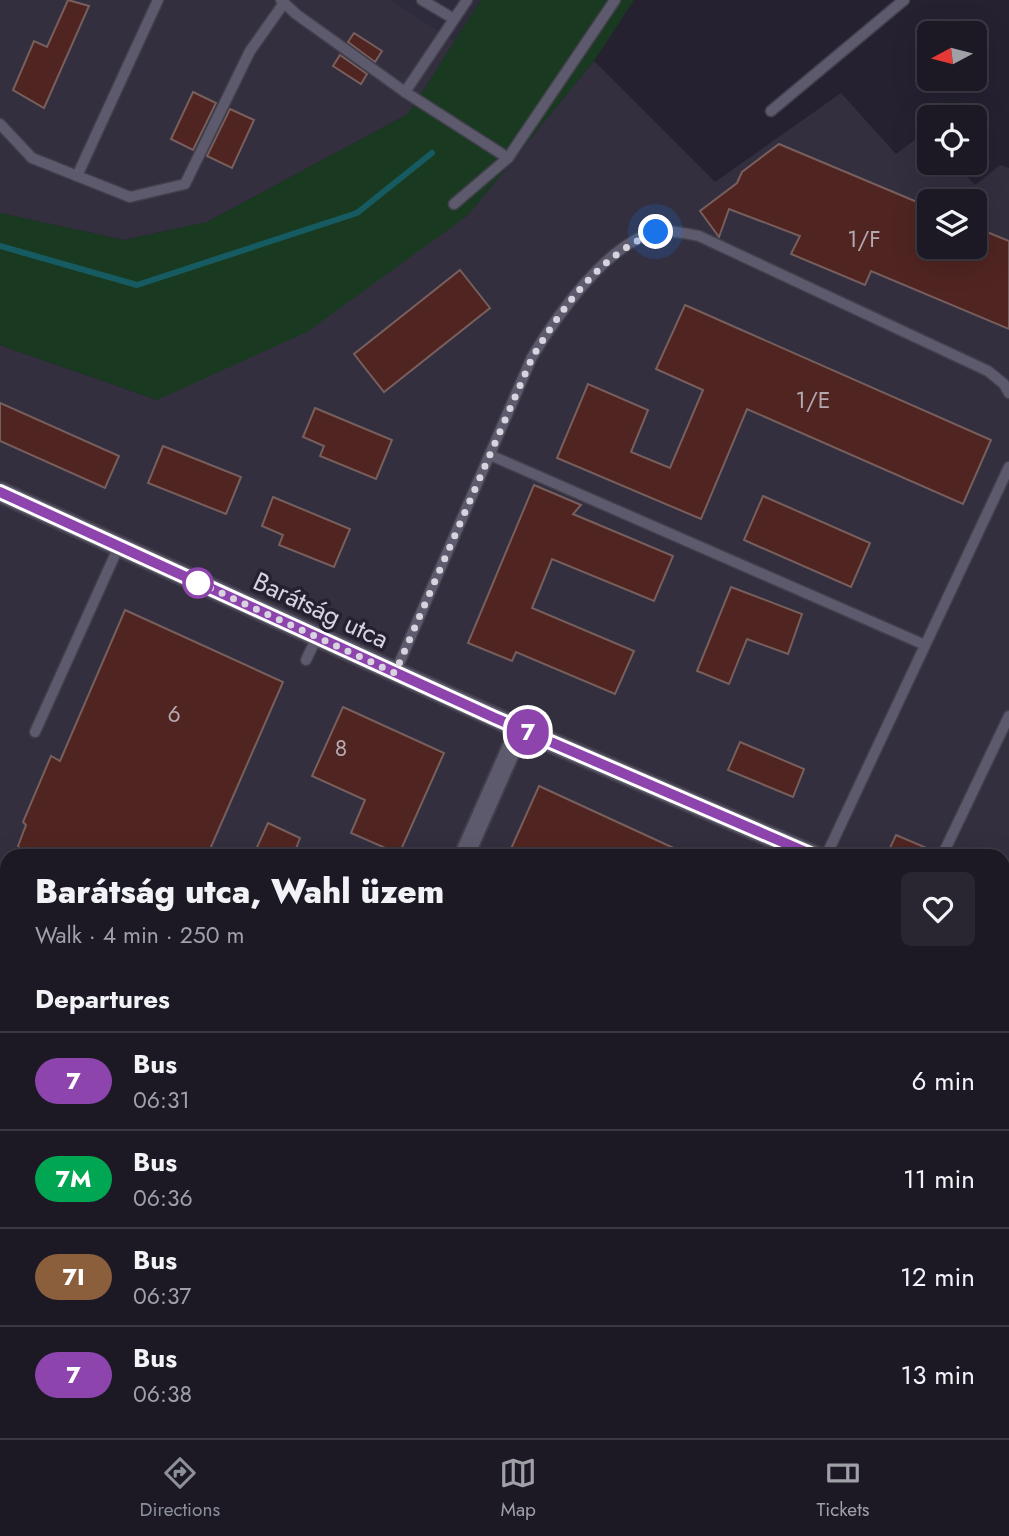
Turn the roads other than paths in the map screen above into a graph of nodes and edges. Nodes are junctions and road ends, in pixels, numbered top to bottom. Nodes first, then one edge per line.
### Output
1 (158, 0) edge
2 (422, 0) edge
3 (467, 0) edge
4 (615, 0) edge
5 (904, 0) edge
6 (283, 1) edge
7 (454, 19) junction
8 (405, 92) junction
9 (771, 111) dead end
10 (0, 124) edge
11 (508, 158) junction
12 (77, 176) junction
13 (454, 204) dead end
14 (1009, 393) edge
15 (490, 455) junction
16 (1009, 467) edge
17 (0, 492) edge
18 (119, 546) junction
19 (317, 637) junction
20 (925, 645) junction
21 (306, 660) dead end
22 (395, 673) junction
23 (1009, 716) edge
24 (520, 729) junction
25 (35, 732) dead end
26 (467, 849) edge
27 (799, 849) edge
28 (829, 849) edge
29 (945, 849) edge

1 - 12 lane
2 - 7 lane
3 - 7 lane
4 - 11 lane
5 - 9 lane
6 - 8 lane
6 - 12 lane
7 - 8 lane
8 - 11 lane
10 - 12 lane
11 - 13 lane
14 - 15 lane
15 - 20 lane
15 - 22 lane
16 - 20 lane
17 - 18 street, Barátság utca
18 - 19 street, Barátság utca
18 - 25 lane
19 - 21 lane
19 - 22 street, Barátság utca
20 - 28 lane
22 - 24 street, Barátság utca
23 - 29 lane
24 - 26 street
24 - 27 street, Barátság utca

